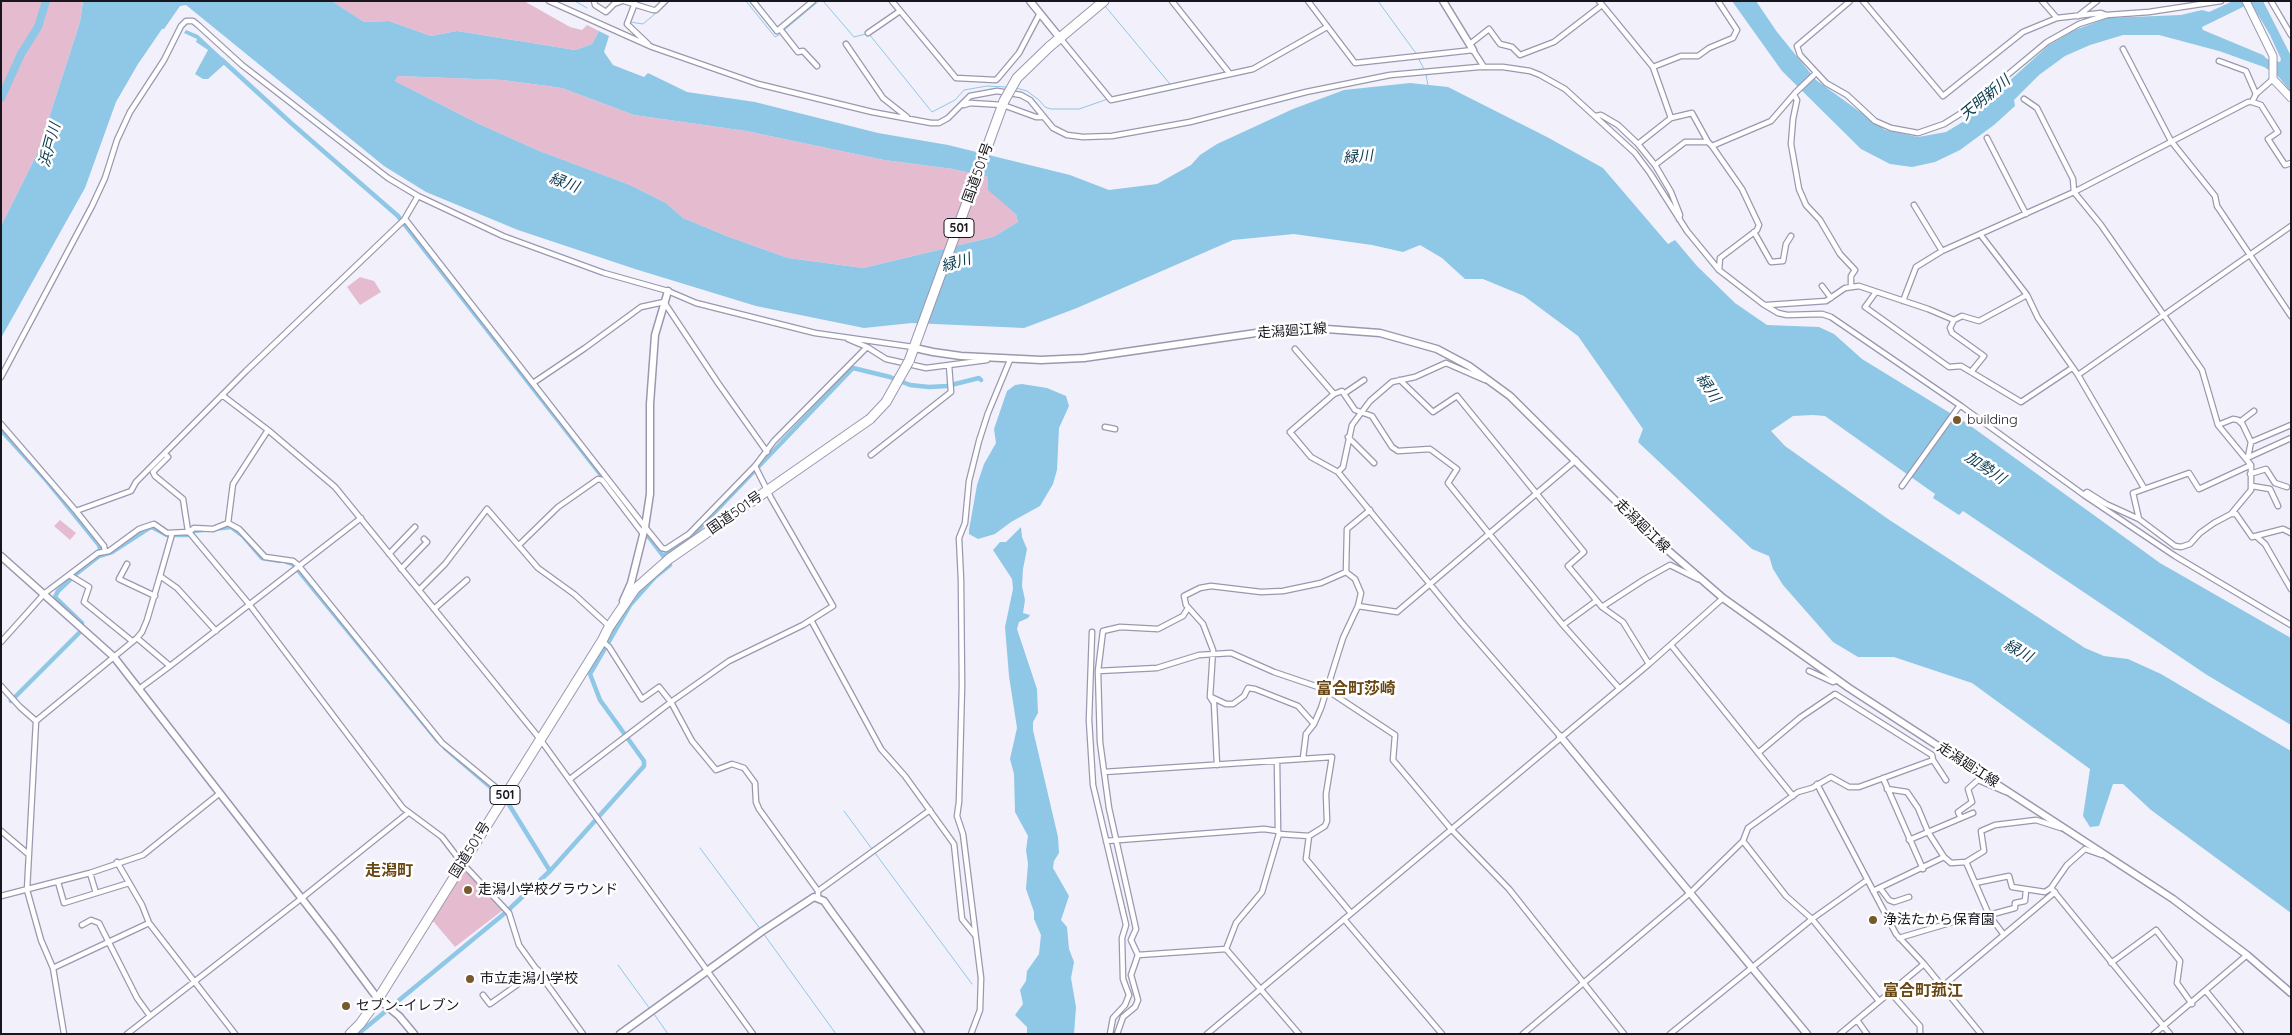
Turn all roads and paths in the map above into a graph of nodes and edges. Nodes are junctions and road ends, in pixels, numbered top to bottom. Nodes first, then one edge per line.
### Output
1 (549, 1) edge
2 (594, 1) edge
3 (623, 1) edge
4 (665, 1) edge
5 (753, 1) edge
6 (813, 1) edge
7 (892, 1) edge
8 (1030, 1) edge
9 (1104, 1) edge
10 (1172, 1) edge
11 (1443, 1) edge
12 (1718, 1) edge
13 (1850, 1) edge
14 (1863, 1) edge
15 (2042, 1) edge
16 (2098, 1) edge
17 (2221, 1) edge
18 (2246, 1) edge
19 (2271, 1) edge
20 (1311, 2) edge
21 (1600, 3) edge
22 (635, 4) junction
23 (900, 11) junction
24 (1040, 13) junction
25 (2107, 15) junction
26 (2077, 16) junction
27 (2057, 18) junction
28 (1327, 27) junction
29 (780, 29) junction
30 (868, 34) dead end
31 (2291, 35) edge
32 (1060, 38) junction
33 (846, 44) dead end
34 (652, 47) junction
35 (1471, 47) junction
36 (2122, 49) dead end
37 (2219, 61) dead end
38 (817, 66) dead end
39 (1484, 67) junction
40 (1653, 67) junction
41 (1816, 73) junction
42 (1230, 74) junction
43 (2273, 78) junction
44 (1795, 93) junction
45 (2256, 94) junction
46 (2291, 98) edge
47 (2024, 99) dead end
48 (2252, 102) junction
49 (964, 105) junction
50 (1003, 106) junction
51 (1596, 116) junction
52 (1044, 117) junction
53 (908, 118) junction
54 (1672, 118) junction
55 (1987, 138) dead end
56 (1708, 142) junction
57 (2171, 142) junction
58 (1638, 144) junction
59 (1712, 146) junction
60 (2291, 163) edge
61 (1655, 165) junction
62 (2074, 192) junction
63 (418, 196) junction
64 (1914, 205) dead end
65 (2026, 214) junction
66 (1679, 219) junction
67 (403, 221) junction
68 (2291, 226) edge
69 (1754, 232) junction
70 (1980, 234) junction
71 (1790, 236) dead end
72 (1942, 251) junction
73 (2249, 256) junction
74 (1719, 270) junction
75 (1822, 286) dead end
76 (1851, 286) junction
77 (668, 291) junction
78 (1876, 292) junction
79 (2026, 295) junction
80 (1830, 297) junction
81 (1904, 300) junction
82 (664, 302) junction
83 (1768, 305) junction
84 (2164, 316) junction
85 (2291, 316) edge
86 (1954, 320) junction
87 (844, 338) junction
88 (915, 346) junction
89 (867, 347) junction
90 (1295, 349) dead end
91 (996, 358) junction
92 (1010, 360) junction
93 (949, 365) junction
94 (2072, 368) junction
95 (1971, 372) junction
96 (2078, 375) junction
97 (1, 377) edge
98 (1364, 380) dead end
99 (1400, 380) junction
100 (533, 383) junction
101 (1496, 385) junction
102 (1345, 393) junction
103 (1334, 394) junction
104 (222, 395) junction
105 (1960, 407) junction
106 (2254, 411) dead end
107 (1361, 413) junction
108 (1, 424) edge
109 (2242, 424) junction
110 (2218, 425) junction
111 (2291, 425) edge
112 (1105, 428) dead end
113 (1115, 429) dead end
114 (268, 430) junction
115 (1348, 438) junction
116 (2291, 438) edge
117 (2251, 442) junction
118 (768, 452) junction
119 (165, 454) junction
120 (871, 455) dead end
121 (2247, 458) junction
122 (1576, 460) junction
123 (1374, 463) dead end
124 (2251, 465) junction
125 (756, 468) junction
126 (1338, 472) junction
127 (2250, 474) junction
128 (2277, 484) junction
129 (1902, 486) dead end
130 (2252, 486) junction
131 (2144, 488) junction
132 (2287, 488) dead end
133 (2270, 489) junction
134 (768, 490) junction
135 (1538, 494) junction
136 (2084, 494) junction
137 (2278, 506) dead end
138 (1370, 510) junction
139 (76, 511) junction
140 (2231, 514) junction
141 (361, 518) junction
142 (2139, 519) junction
143 (228, 524) junction
144 (415, 527) dead end
145 (644, 530) junction
146 (189, 532) junction
147 (2291, 533) edge
148 (1490, 534) junction
149 (172, 535) junction
150 (2257, 537) junction
151 (424, 539) dead end
152 (519, 545) junction
153 (103, 552) junction
154 (389, 554) junction
155 (1, 556) edge
156 (127, 567) dead end
157 (297, 567) junction
158 (401, 569) junction
159 (1346, 572) junction
160 (160, 576) junction
161 (72, 577) junction
162 (467, 580) dead end
163 (1702, 580) junction
164 (1430, 584) junction
165 (2291, 589) edge
166 (419, 590) junction
167 (45, 593) junction
168 (155, 596) junction
169 (1723, 598) junction
170 (1596, 601) junction
171 (249, 604) junction
172 (1358, 606) junction
173 (1602, 607) junction
174 (1188, 608) junction
175 (434, 609) junction
176 (619, 612) junction
177 (811, 620) junction
178 (1563, 625) junction
179 (2291, 626) edge
180 (609, 627) junction
181 (216, 631) junction
182 (1092, 632) dead end
183 (135, 640) junction
184 (1, 642) edge
185 (605, 644) junction
186 (1671, 645) junction
187 (1213, 655) junction
188 (114, 657) junction
189 (1649, 664) junction
190 (170, 666) junction
191 (1809, 671) dead end
192 (1098, 672) junction
193 (1838, 680) junction
194 (1, 686) edge
195 (1619, 688) junction
196 (139, 689) junction
197 (1327, 690) junction
198 (1210, 697) junction
199 (671, 702) junction
200 (36, 721) junction
201 (1314, 724) junction
202 (1560, 736) junction
203 (540, 739) junction
204 (1758, 753) junction
205 (1304, 758) junction
206 (1933, 760) junction
207 (1277, 761) junction
208 (1217, 765) junction
209 (1104, 772) junction
210 (1883, 778) junction
211 (570, 779) junction
212 (1946, 780) dead end
213 (1817, 784) junction
214 (1887, 789) junction
215 (2010, 792) junction
216 (220, 793) junction
217 (505, 795) junction
218 (1793, 796) junction
219 (930, 810) junction
220 (408, 813) junction
221 (1973, 814) dead end
222 (1961, 818) junction
223 (1450, 829) junction
224 (1, 831) edge
225 (2070, 831) junction
226 (1278, 833) junction
227 (1928, 833) junction
228 (1309, 836) junction
229 (1116, 840) junction
230 (1910, 840) junction
231 (1106, 841) junction
232 (1743, 841) junction
233 (27, 853) junction
234 (1944, 857) junction
235 (2111, 858) junction
236 (117, 862) junction
237 (1966, 862) junction
238 (462, 863) junction
239 (1923, 869) junction
240 (90, 873) junction
241 (1867, 880) junction
242 (58, 882) junction
243 (129, 883) junction
244 (1975, 883) junction
245 (1880, 888) junction
246 (27, 890) junction
247 (2026, 890) junction
248 (2053, 890) junction
249 (1873, 892) junction
250 (96, 893) junction
251 (1690, 893) junction
252 (818, 894) junction
253 (1, 896) edge
254 (1909, 897) dead end
255 (302, 898) junction
256 (1351, 913) junction
257 (1989, 915) junction
258 (1344, 919) junction
259 (1812, 919) junction
260 (149, 923) junction
261 (82, 925) dead end
262 (975, 935) junction
263 (2004, 935) junction
264 (1899, 938) junction
265 (108, 943) junction
266 (1226, 949) junction
267 (2247, 955) junction
268 (1138, 956) junction
269 (2111, 963) junction
270 (1924, 964) junction
271 (1751, 967) junction
272 (53, 968) junction
273 (538, 970) junction
274 (708, 970) junction
275 (194, 982) junction
276 (1583, 983) junction
277 (1943, 986) junction
278 (1261, 988) junction
279 (2206, 991) junction
280 (1890, 992) junction
281 (2291, 993) edge
282 (483, 995) dead end
283 (378, 998) junction
284 (1879, 1002) junction
285 (2192, 1004) junction
286 (150, 1016) junction
287 (1856, 1020) junction
288 (2164, 1026) junction
289 (64, 1034) edge
290 (127, 1034) edge
291 (235, 1034) edge
292 (350, 1034) edge
293 (414, 1034) edge
294 (583, 1034) edge
295 (620, 1034) edge
296 (754, 1034) edge
297 (921, 1034) edge
298 (971, 1034) edge
299 (1110, 1034) edge
300 (1117, 1034) edge
301 (1207, 1034) edge
302 (1299, 1034) edge
303 (1442, 1034) edge
304 (1523, 1034) edge
305 (1624, 1034) edge
306 (1670, 1034) edge
307 (1806, 1034) edge
308 (1840, 1034) edge
309 (1868, 1034) edge
310 (1920, 1034) edge
311 (1981, 1034) edge
312 (2154, 1034) edge
313 (2170, 1034) edge
314 (2241, 1034) edge

1 - 34 street
2 - 3 street
3 - 22 street
4 - 22 street
5 - 29 street
6 - 29 street
7 - 23 street
8 - 24 street
9 - 32 highway, 国道501号 / 501
10 - 42 street
11 - 35 street
12 - 40 street
13 - 41 street
14 - 27 street
15 - 27 street
16 - 26 street
17 - 25 street
18 - 43 main road
19 - 31 street
20 - 28 street
21 - 35 street
21 - 40 street
22 - 34 street
23 - 24 street
23 - 30 street
24 - 32 street
25 - 26 street
25 - 41 street
26 - 27 street
28 - 35 street
28 - 42 street
29 - 38 street
32 - 42 street
32 - 50 highway, 国道501号 / 501, bridge
33 - 53 street
34 - 53 street
35 - 39 street
36 - 57 street
37 - 45 street
39 - 51 street
39 - 52 street
40 - 54 street
41 - 44 street
43 - 45 street
43 - 46 main road
44 - 59 street
44 - 76 street
45 - 48 street
47 - 62 street
48 - 57 street
48 - 60 street
49 - 50 street
49 - 52 street
49 - 53 street
50 - 52 street
50 - 88 highway, 国道501号 / 501
51 - 58 street
51 - 66 street
54 - 56 street
54 - 58 street
55 - 65 street
56 - 59 street
56 - 61 street
57 - 62 street
57 - 73 street
58 - 61 street
59 - 69 street
61 - 66 street
62 - 65 street
62 - 84 street
63 - 67 street
63 - 77 street
63 - 97 street
64 - 72 street
65 - 70 street
66 - 74 street
67 - 100 street
67 - 104 street
68 - 73 street
69 - 71 street
69 - 74 street
70 - 72 street
70 - 79 street
72 - 81 street
73 - 84 street
73 - 85 street
74 - 83 street
75 - 80 street
76 - 78 street
76 - 80 street
77 - 82 street
77 - 87 street
78 - 81 street
78 - 95 street
79 - 86 street
79 - 94 street
80 - 83 street
81 - 86 street
82 - 100 street
82 - 118 street
82 - 145 street
83 - 105 street
84 - 96 street
84 - 110 street
86 - 95 street
87 - 88 street
87 - 89 street
88 - 91 street, 走潟廻江線
88 - 134 highway, 国道501号 / 501, bridge
89 - 93 street
89 - 118 street
90 - 103 street
91 - 92 street, 走潟廻江線
91 - 93 street
92 - 101 street, 走潟廻江線
92 - 262 street
93 - 120 street
94 - 95 street
94 - 96 street
96 - 131 street
98 - 102 street
99 - 101 street
99 - 107 street
99 - 135 street
100 - 145 street
101 - 122 street, 走潟廻江線
102 - 103 street
102 - 107 street
103 - 126 street
104 - 114 street
104 - 119 street
105 - 129 street
105 - 136 street
106 - 109 street
107 - 115 street
107 - 148 street
108 - 139 street
109 - 110 street
109 - 117 street
110 - 121 street
111 - 117 street
112 - 113 street
114 - 141 street
114 - 143 street
115 - 123 street
115 - 126 street
116 - 121 street
117 - 121 street
118 - 125 street
119 - 139 street
119 - 146 street
121 - 124 street
122 - 135 street
122 - 163 street, 走潟廻江線
124 - 127 street
124 - 131 street
125 - 134 street
125 - 145 street
126 - 138 street
127 - 128 street
127 - 130 street
128 - 132 street
128 - 133 street
130 - 133 street
130 - 140 street
131 - 142 street
133 - 137 street
134 - 176 highway, 国道501号 / 501
134 - 177 street
135 - 148 street
135 - 170 street
136 - 142 street
136 - 179 street
138 - 159 street
138 - 164 street
139 - 153 street
140 - 142 street
140 - 150 street
141 - 154 street
141 - 157 street
143 - 146 street
143 - 157 street
144 - 154 street
145 - 152 street
145 - 176 street
146 - 149 street
146 - 171 street
147 - 150 street
148 - 164 street
148 - 178 street
149 - 153 street
149 - 160 street
150 - 165 street
151 - 158 street
152 - 166 street
152 - 180 street
153 - 161 street
154 - 158 street
155 - 167 street
156 - 168 street
157 - 171 street
157 - 217 street
158 - 166 street
159 - 172 street
159 - 174 street
160 - 168 street
160 - 181 street
161 - 167 street
161 - 183 street
162 - 175 street
163 - 169 street, 走潟廻江線
163 - 173 street
164 - 172 street
164 - 202 street
166 - 175 street
167 - 184 street
167 - 188 street
168 - 183 street
169 - 186 street
169 - 193 street, 走潟廻江線
170 - 173 street
170 - 178 street
171 - 181 street
171 - 220 street
172 - 197 street
173 - 189 street
174 - 187 street
174 - 192 street
175 - 203 street
176 - 180 highway, 国道501号 / 501
177 - 199 street
177 - 219 street
178 - 195 street
180 - 185 highway, 国道501号 / 501
181 - 190 street
182 - 231 street
183 - 188 street
183 - 190 street
185 - 199 street
185 - 203 highway, 国道501号 / 501
186 - 189 street
186 - 204 street
187 - 192 street
187 - 197 street
187 - 198 street
188 - 196 street
188 - 200 street
189 - 195 street
190 - 196 street
191 - 193 street
192 - 209 street
193 - 215 street, 走潟廻江線
194 - 200 street
195 - 202 street
196 - 216 street
197 - 201 street
197 - 223 street
198 - 201 street
198 - 208 street
199 - 211 street
199 - 252 street
200 - 233 street
201 - 205 street
202 - 223 street
202 - 251 street
203 - 211 street
203 - 217 highway, 国道501号 / 501
204 - 206 street
204 - 218 street
205 - 207 street
205 - 228 street
206 - 210 street
206 - 212 street
207 - 208 street
207 - 226 street
208 - 209 street
209 - 229 street
210 - 213 street
210 - 214 street
211 - 274 street
213 - 218 street
213 - 241 street
214 - 227 street
214 - 230 street
215 - 222 street
215 - 225 street, 走潟廻江線
216 - 236 street
216 - 255 street
217 - 238 highway, 国道501号 / 501
218 - 232 street
219 - 252 street
219 - 262 street
220 - 238 street
220 - 255 street
221 - 222 street
222 - 227 street
223 - 256 street
223 - 276 street
224 - 233 street
225 - 235 street, 走潟廻江線
225 - 237 street
226 - 228 street
226 - 229 street
226 - 266 street
227 - 230 street
227 - 234 street
228 - 256 street
229 - 231 street
229 - 268 street
230 - 239 street
231 - 299 street
232 - 251 street
232 - 259 street
233 - 246 street
234 - 237 street
234 - 239 street
235 - 248 street
235 - 267 street, 走潟廻江線
236 - 240 street
236 - 243 street
237 - 244 street
238 - 273 street
238 - 283 highway, 国道501号 / 501
239 - 245 street
240 - 242 street
240 - 250 street
241 - 249 street
241 - 259 street
242 - 246 street
242 - 250 street
243 - 250 street
243 - 260 street
244 - 247 street
244 - 257 street
245 - 249 street
245 - 254 street
246 - 253 street
246 - 272 street
247 - 248 street
247 - 257 street
248 - 263 street
248 - 269 street
249 - 264 street
251 - 271 street
251 - 276 street
252 - 274 street
252 - 297 street
255 - 275 street
255 - 283 street
256 - 258 street
257 - 263 street
257 - 264 street
258 - 278 street
258 - 303 street
259 - 271 street
259 - 284 street
260 - 265 street
260 - 275 street
261 - 265 street
262 - 298 street
263 - 277 street
264 - 270 street
265 - 272 street
265 - 286 street
266 - 268 street
266 - 278 street
267 - 279 street
267 - 281 street, 走潟廻江線
268 - 300 street
269 - 285 street
269 - 288 street
270 - 277 street
270 - 280 street
271 - 306 street
271 - 307 street
272 - 289 street
273 - 282 street
273 - 294 street
274 - 295 street
274 - 296 street
275 - 286 street
275 - 291 street
276 - 304 street
276 - 305 street
277 - 311 street
278 - 301 street
278 - 302 street
279 - 285 street
279 - 314 street
280 - 284 street
280 - 310 street
283 - 292 highway, 国道501号 / 501
283 - 293 street
284 - 287 street
285 - 288 street
286 - 290 street
287 - 308 street
287 - 309 street
288 - 312 street
288 - 313 street

